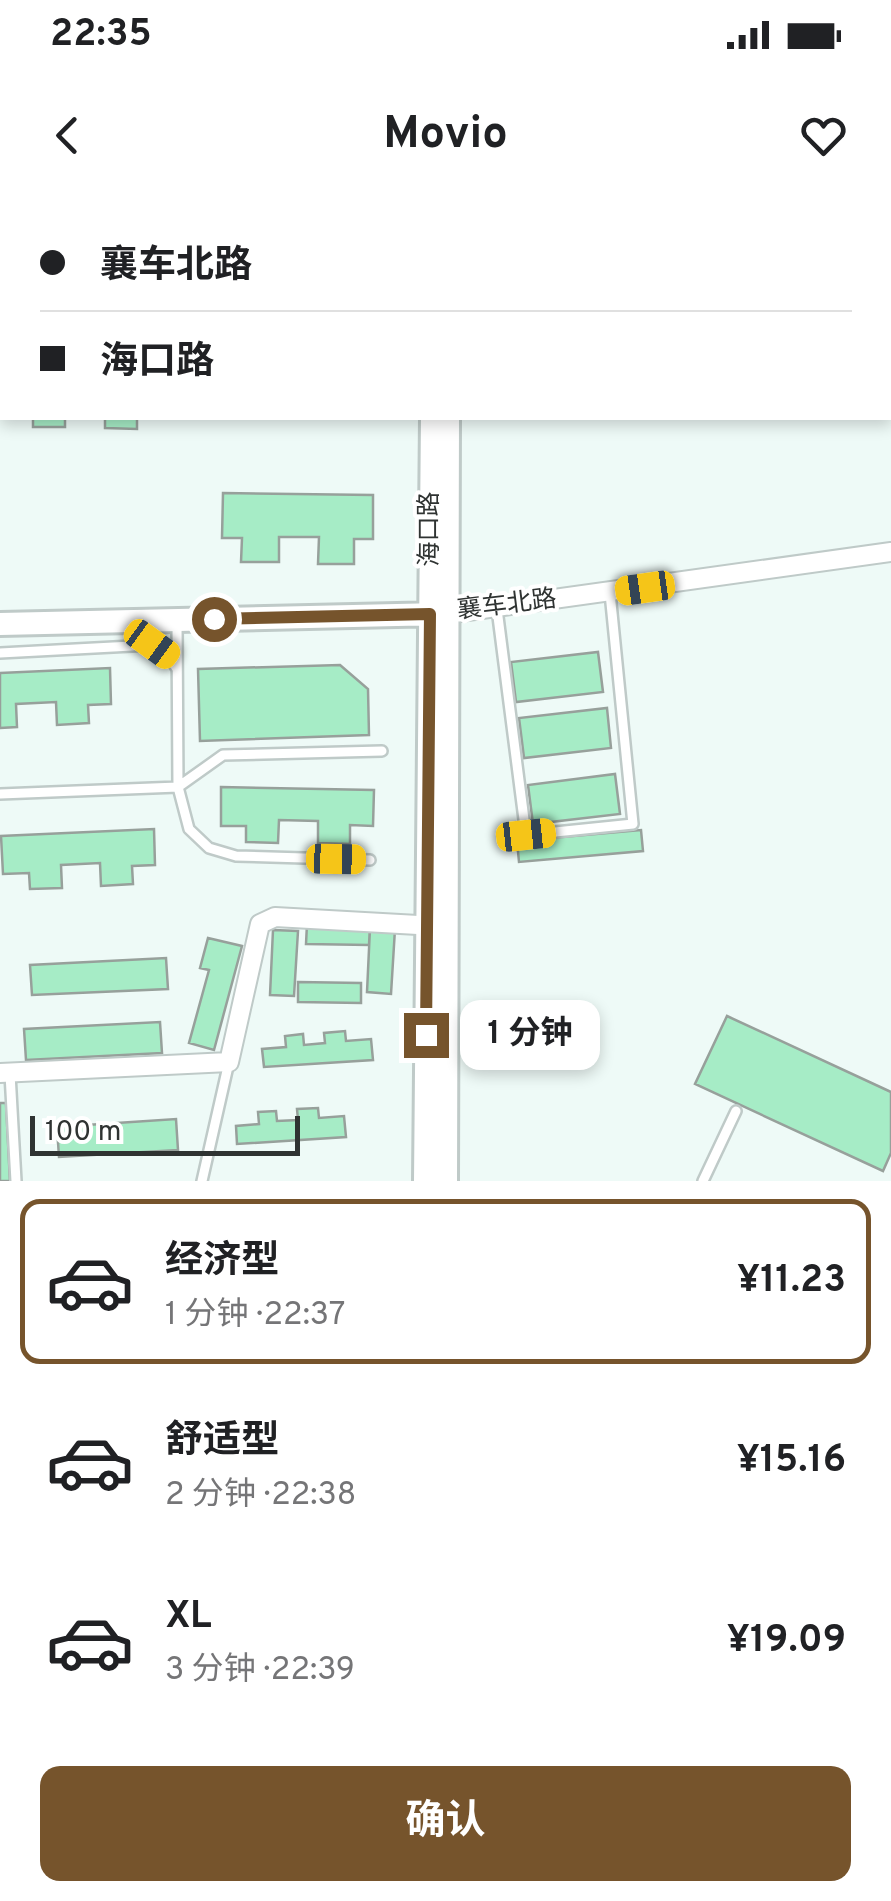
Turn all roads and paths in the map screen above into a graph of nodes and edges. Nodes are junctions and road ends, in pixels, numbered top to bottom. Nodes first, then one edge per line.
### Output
1 (432, 420) edge
2 (448, 420) edge
3 (891, 552) edge
4 (610, 593) junction
5 (497, 609) junction
6 (438, 614) junction
7 (178, 620) junction
8 (0, 624) edge
9 (0, 653) edge
10 (178, 670) junction
11 (382, 751) dead end
12 (178, 787) junction
13 (0, 794) edge
14 (370, 860) dead end
15 (437, 926) junction
16 (229, 1062) junction
17 (5, 1073) edge
18 (736, 1110) dead end
19 (16, 1181) edge
20 (202, 1181) edge
21 (425, 1181) edge
22 (446, 1181) edge
23 (702, 1181) edge

1 - 6 street, 海口路
2 - 6 street, 海口路
3 - 4 street, 襄车北路
4 - 5 street, 襄车北路
4 - 5 lane
5 - 6 street, 襄车北路
6 - 7 street, 襄车北路
6 - 15 street, 海口路
7 - 8 street, 襄车北路
7 - 10 lane
9 - 10 lane
10 - 12 lane
11 - 12 lane
12 - 13 lane
12 - 14 lane
15 - 16 street
15 - 21 street, 海口路
15 - 22 street, 海口路
16 - 17 street
16 - 20 lane
17 - 19 lane
18 - 23 lane

